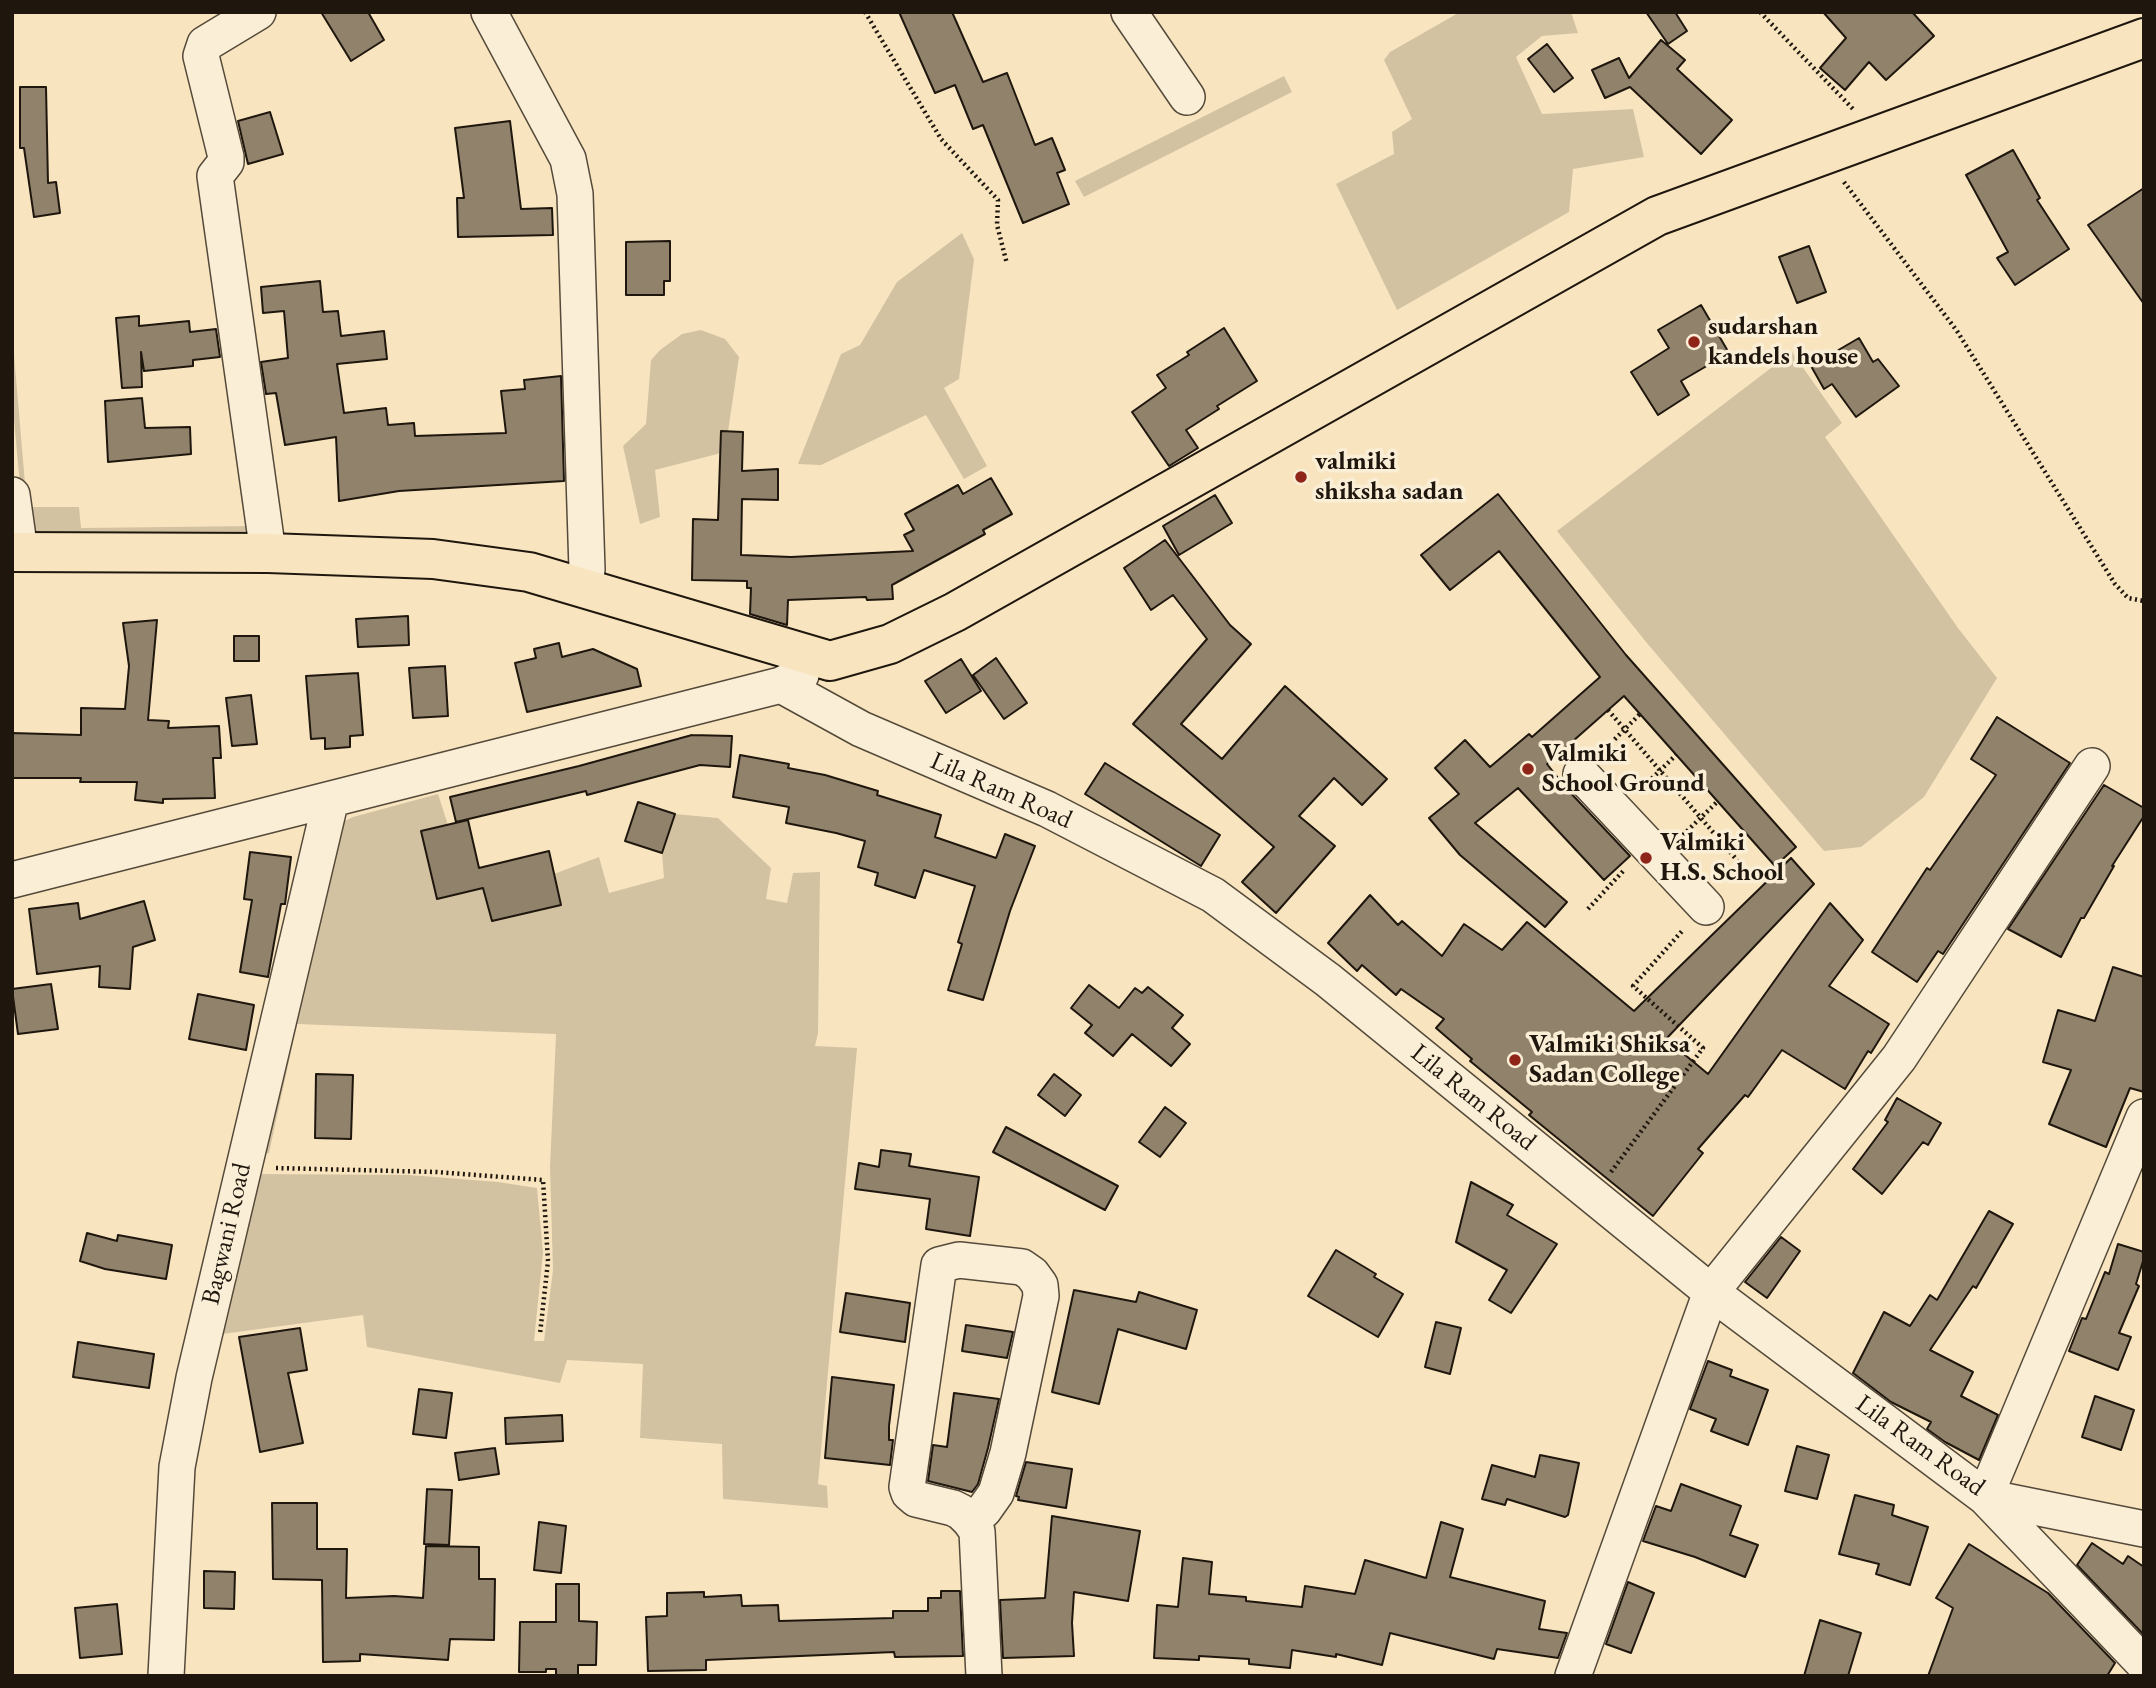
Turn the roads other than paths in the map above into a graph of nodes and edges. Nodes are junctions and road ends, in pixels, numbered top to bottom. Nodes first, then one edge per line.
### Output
1 (258, 12) edge
2 (489, 12) edge
3 (1129, 12) edge
4 (2144, 38) edge
5 (1187, 97) dead end
6 (12, 495) edge
7 (16, 552) edge
8 (268, 553) junction
9 (582, 587) junction
10 (830, 661) junction
11 (781, 685) junction
12 (2092, 766) dead end
13 (1581, 774) road end
14 (331, 799) junction
15 (12, 880) edge
16 (1706, 907) road end
17 (2144, 1117) edge
18 (1711, 1292) junction
19 (1985, 1497) junction
20 (970, 1521) junction
21 (2144, 1529) edge
22 (2144, 1664) edge
23 (2144, 1671) edge
24 (166, 1676) edge
25 (984, 1676) edge
26 (1573, 1676) edge
27 (2141, 1676) edge

1 - 8 street
2 - 9 street
3 - 5 street
4 - 10 main road
6 - 7 street
7 - 8 main road
8 - 9 main road
9 - 10 main road
10 - 11 street
11 - 14 street
11 - 18 street, Lila Ram Road
12 - 18 street
13 - 16 street
14 - 15 street
14 - 24 street, Bagwani Road
17 - 19 street
18 - 19 street, Lila Ram Road
18 - 26 street
19 - 21 street, Lila Ram Road
19 - 22 street
20 - 20 street
20 - 25 street
23 - 27 street

